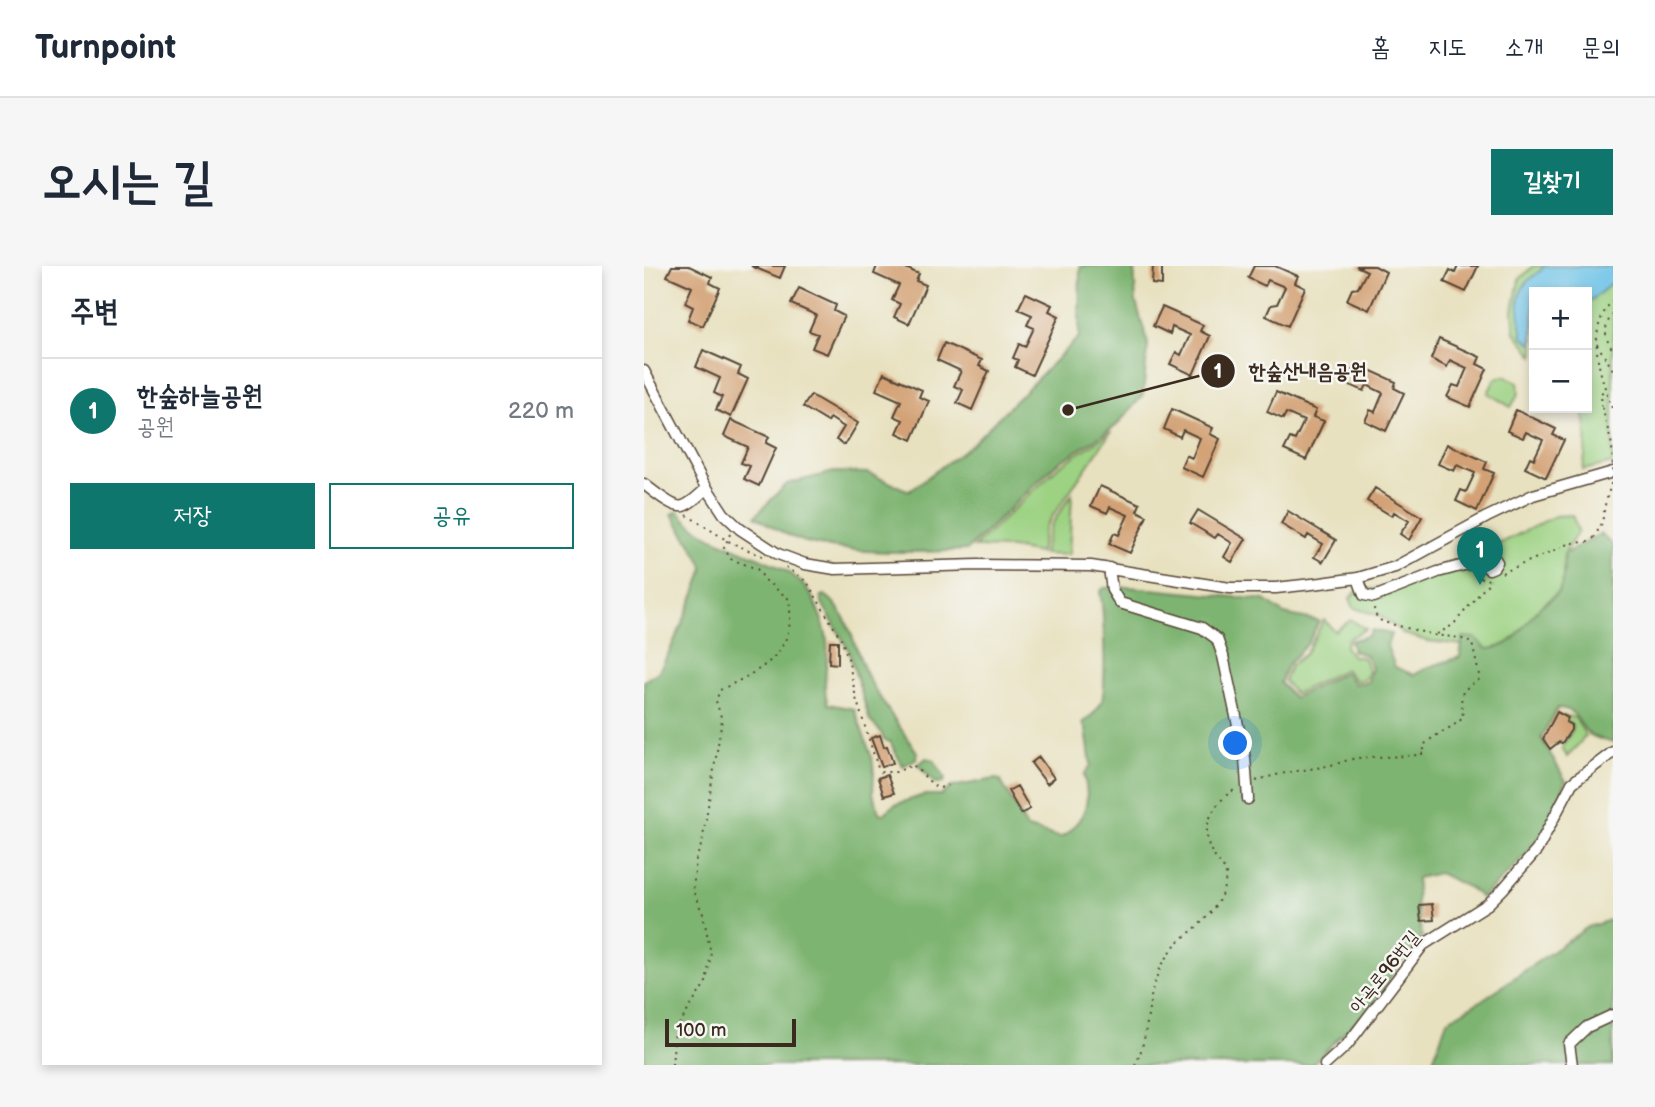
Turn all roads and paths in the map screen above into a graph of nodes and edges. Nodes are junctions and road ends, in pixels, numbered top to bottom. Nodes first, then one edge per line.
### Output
1 (1613, 300) edge
2 (1613, 314) edge
3 (1596, 344) junction
4 (1613, 350) edge
5 (1613, 370) edge
6 (644, 371) edge
7 (1605, 388) junction
8 (1613, 411) edge
9 (1613, 472) edge
10 (644, 484) edge
11 (706, 489) junction
12 (680, 507) junction
13 (734, 523) junction
14 (728, 541) junction
15 (762, 556) dead end
16 (1481, 563) dead end
17 (786, 567) dead end
18 (1109, 568) junction
19 (1473, 574) dead end
20 (1358, 578) junction
21 (1491, 580) junction
22 (1378, 604) dead end
23 (1434, 635) junction
24 (1613, 752) edge
25 (1248, 784) junction
26 (947, 785) dead end
27 (1248, 799) dead end
28 (1613, 1015) edge
29 (672, 1065) edge
30 (1135, 1065) edge
31 (1325, 1065) edge
32 (1573, 1065) edge

1 - 3 path
2 - 4 path
3 - 5 path
3 - 7 path
6 - 11 street
7 - 8 path
7 - 21 path, bridge
9 - 20 street
10 - 12 street
11 - 12 street
11 - 13 street
12 - 14 path
13 - 14 path
13 - 18 street
14 - 15 path
14 - 29 path
16 - 20 street
17 - 26 path
18 - 20 street
18 - 25 street
19 - 21 path
21 - 23 path
22 - 23 path
23 - 25 path
24 - 31 street, 아곡로96번길
25 - 27 street
25 - 30 path
28 - 32 street

